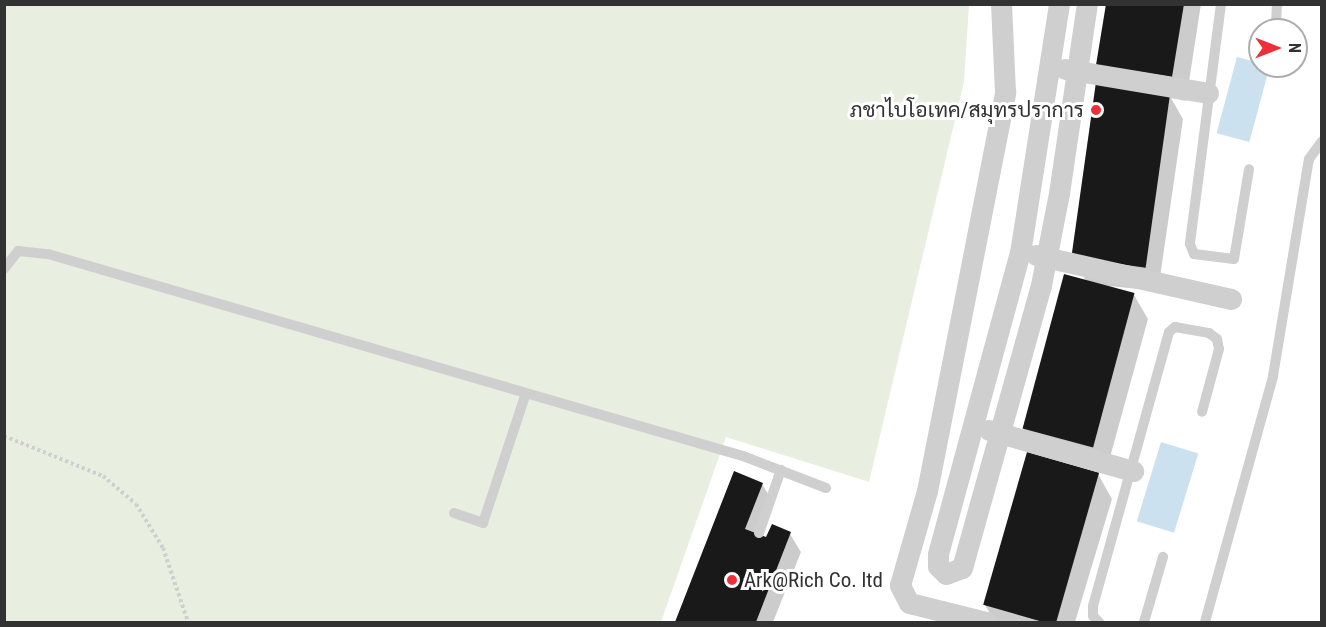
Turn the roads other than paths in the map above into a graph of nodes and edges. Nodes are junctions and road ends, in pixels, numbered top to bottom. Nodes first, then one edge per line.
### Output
1 (1001, 4) edge
2 (1059, 4) edge
3 (1087, 4) edge
4 (1221, 4) edge
5 (1049, 67) junction
6 (1078, 70) junction
7 (1208, 93) junction
8 (1322, 141) edge
9 (1249, 169) dead end
10 (1020, 252) junction
11 (1048, 257) junction
12 (4, 269) edge
13 (1231, 299) dead end
14 (526, 393) junction
15 (1202, 412) dead end
16 (972, 425) junction
17 (1002, 433) junction
18 (781, 470) junction
19 (1133, 471) junction
20 (825, 488) dead end
21 (454, 513) dead end
22 (759, 533) dead end
23 (1163, 557) dead end
24 (986, 622) edge
25 (1099, 622) edge
26 (1144, 622) edge
27 (1205, 622) edge

1 - 24 street
2 - 5 street
3 - 6 street
4 - 7 lane
5 - 6 street
5 - 10 street
6 - 7 street
6 - 11 street
7 - 9 lane
8 - 27 lane
10 - 11 street
10 - 16 street
11 - 13 street
11 - 17 street
12 - 14 lane
14 - 18 lane
14 - 21 lane
15 - 19 lane
16 - 17 street
16 - 17 street
17 - 19 street
18 - 20 lane
18 - 22 lane
19 - 25 lane
23 - 26 lane

